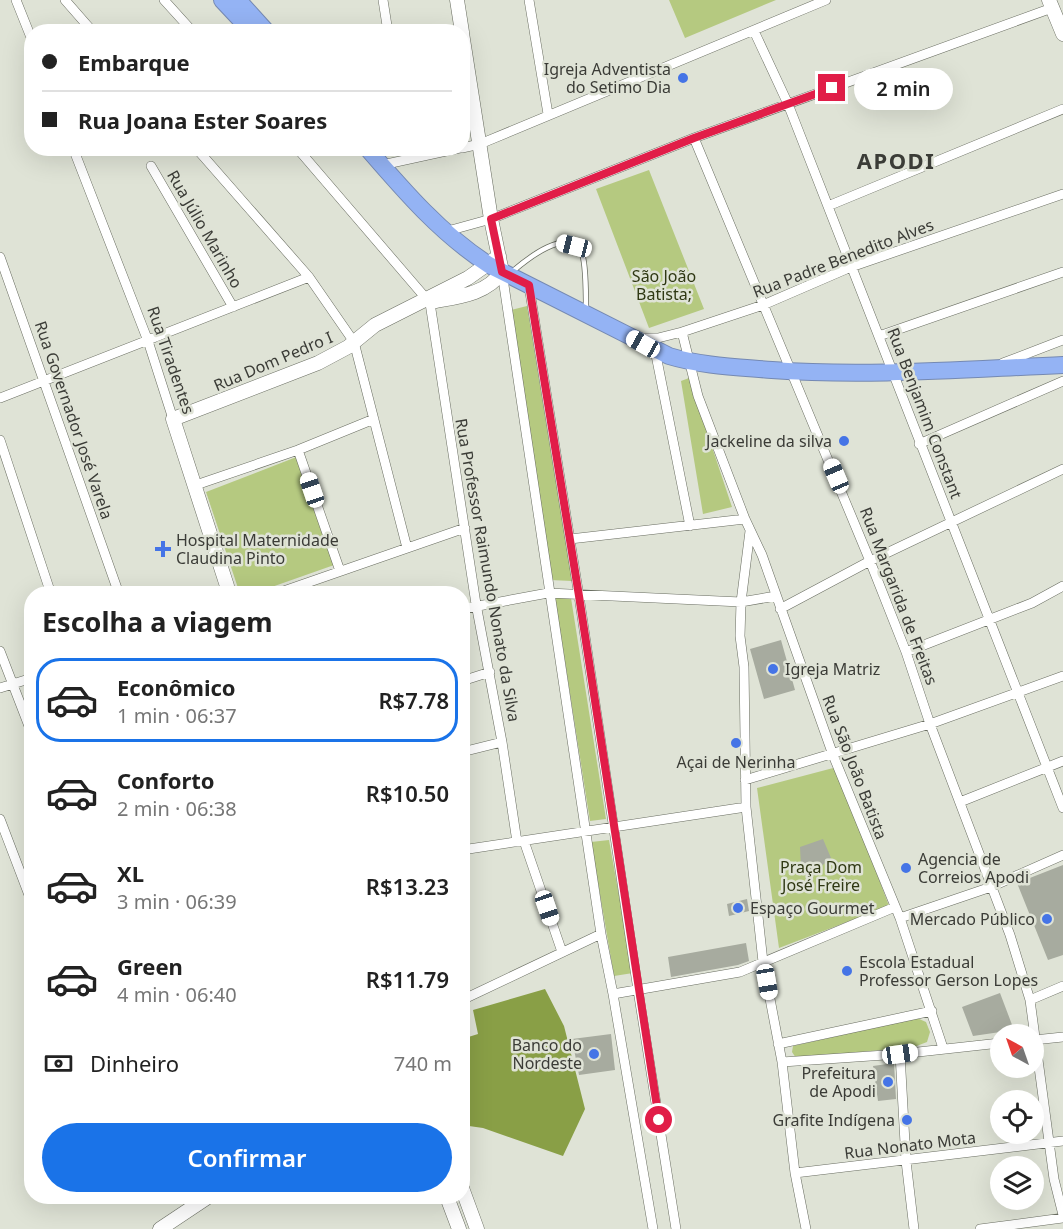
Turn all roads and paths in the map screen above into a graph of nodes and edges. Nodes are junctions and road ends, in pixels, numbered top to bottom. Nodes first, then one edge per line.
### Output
1 (16, 0) edge
2 (65, 0) edge
3 (164, 0) edge
4 (222, 0) edge
5 (238, 0) edge
6 (383, 0) edge
7 (457, 0) edge
8 (529, 0) edge
9 (826, 0) edge
10 (1050, 4) edge
11 (26, 24) edge
12 (86, 24) edge
13 (186, 24) edge
14 (244, 24) edge
15 (260, 24) edge
16 (387, 24) edge
17 (461, 24) edge
18 (754, 31) junction
19 (1063, 34) edge
20 (470, 82) edge
21 (788, 104) junction
22 (1063, 109) edge
23 (548, 114) junction
24 (694, 138) junction
25 (480, 144) junction
26 (470, 146) edge
27 (76, 156) edge
28 (203, 156) edge
29 (304, 156) edge
30 (374, 156) edge
31 (409, 156) edge
32 (427, 156) edge
33 (410, 160) junction
34 (382, 165) junction
35 (152, 166) dead end
36 (1063, 194) edge
37 (828, 206) junction
38 (491, 219) junction
39 (444, 232) junction
40 (0, 257) edge
41 (500, 267) junction
42 (851, 267) junction
43 (1063, 272) edge
44 (309, 277) junction
45 (529, 285) junction
46 (428, 300) junction
47 (763, 305) junction
48 (233, 307) junction
49 (586, 315) junction
50 (682, 332) junction
51 (879, 336) junction
52 (631, 337) junction
53 (1063, 340) edge
54 (148, 341) junction
55 (354, 342) junction
56 (655, 350) junction
57 (688, 362) junction
58 (1063, 365) edge
59 (990, 368) junction
60 (793, 371) junction
61 (892, 373) junction
62 (1063, 381) edge
63 (46, 382) junction
64 (0, 398) edge
65 (173, 419) junction
66 (374, 419) junction
67 (0, 440) edge
68 (919, 444) junction
69 (298, 450) junction
70 (1063, 469) edge
71 (196, 485) junction
72 (745, 519) junction
73 (952, 522) junction
74 (690, 526) junction
75 (465, 528) junction
76 (750, 531) junction
77 (570, 539) junction
78 (407, 548) junction
79 (870, 561) junction
80 (340, 571) junction
81 (48, 586) edge
82 (116, 586) edge
83 (228, 586) edge
84 (298, 586) edge
85 (1063, 586) edge
86 (1063, 592) edge
87 (548, 593) junction
88 (579, 596) junction
89 (776, 596) junction
90 (741, 602) junction
91 (1032, 603) junction
92 (476, 604) junction
93 (470, 606) edge
94 (780, 609) junction
95 (990, 619) junction
96 (0, 651) edge
97 (906, 652) junction
98 (490, 672) junction
99 (1063, 676) edge
100 (470, 678) edge
101 (24, 680) edge
102 (11, 684) junction
103 (0, 688) edge
104 (1018, 693) junction
105 (24, 715) edge
106 (930, 724) junction
107 (502, 742) junction
108 (470, 750) edge
109 (833, 755) junction
110 (1063, 761) edge
111 (1046, 767) junction
112 (745, 780) junction
113 (960, 802) junction
114 (746, 807) junction
115 (1063, 808) edge
116 (0, 819) edge
117 (613, 828) junction
118 (586, 833) junction
119 (520, 841) junction
120 (470, 849) edge
121 (1063, 855) edge
122 (24, 882) edge
123 (991, 887) junction
124 (895, 907) junction
125 (900, 918) junction
126 (601, 934) junction
127 (562, 952) junction
128 (763, 962) junction
129 (1063, 986) edge
130 (638, 990) junction
131 (613, 994) junction
132 (470, 996) edge
133 (1030, 1000) junction
134 (932, 1011) junction
135 (1033, 1024) edge
136 (1063, 1037) edge
137 (1044, 1039) edge
138 (778, 1044) junction
139 (990, 1044) edge
140 (943, 1048) junction
141 (900, 1054) junction
142 (782, 1062) junction
143 (1040, 1078) edge
144 (1063, 1141) edge
145 (1049, 1143) junction
146 (906, 1161) junction
147 (795, 1173) junction
148 (197, 1204) edge
149 (450, 1204) edge
150 (468, 1204) edge
151 (1063, 1216) edge
152 (164, 1226) edge
153 (1012, 1227) edge
154 (148, 1229) edge
155 (459, 1229) edge
156 (477, 1229) edge
157 (653, 1229) edge
158 (676, 1229) edge
159 (806, 1229) edge
160 (914, 1229) edge
161 (980, 1229) edge

1 - 11 street
2 - 12 street
3 - 13 street
4 - 14 highway
5 - 15 highway
6 - 16 street
7 - 17 street
8 - 23 street
9 - 18 street
10 - 19 street
10 - 21 street
18 - 21 street, Rua Benjamim Constant
18 - 23 street
20 - 25 street
21 - 24 street
21 - 37 street, Rua Benjamim Constant
22 - 37 street
23 - 25 street
24 - 38 street
24 - 47 street, Rua Margarida de Freitas
25 - 26 street
25 - 38 street
27 - 54 street, Rua Tiradentes
28 - 44 street
29 - 46 street
30 - 34 highway
31 - 33 street
32 - 33 street
33 - 34 street
34 - 39 highway
35 - 48 street, Rua Júlio Marinho
36 - 42 street, Rua Padre Benedito Alves
37 - 42 street, Rua Benjamim Constant
38 - 39 street
38 - 41 street
39 - 41 highway
40 - 63 street, Rua Governador José Varela
41 - 45 highway
41 - 46 street, Rua Dom Pedro I
41 - 49 lane
41 - 87 street
42 - 47 street, Rua Padre Benedito Alves
42 - 51 street, Rua Benjamim Constant
43 - 51 street
44 - 48 street
44 - 55 street
45 - 49 highway
45 - 77 street
46 - 55 street, Rua Dom Pedro I
46 - 75 street, Rua Professor Raimundo Nonato da Silva
47 - 50 street, Rua Padre Benedito Alves
47 - 60 street, Rua Margarida de Freitas
48 - 54 street
49 - 52 highway
50 - 52 street, Rua Padre Benedito Alves
50 - 57 street, Rua São João Batista
51 - 61 street, Rua Benjamim Constant
52 - 56 highway
53 - 59 street
54 - 63 street
54 - 65 street, Rua Tiradentes
55 - 65 street, Rua Dom Pedro I
55 - 66 street
56 - 57 highway
56 - 74 street
57 - 60 highway
57 - 72 street, Rua São João Batista
58 - 59 highway
59 - 61 highway
60 - 61 highway
60 - 79 street, Rua Margarida de Freitas
61 - 68 street, Rua Benjamim Constant
62 - 68 street
63 - 64 street
63 - 82 street, Rua Governador José Varela
65 - 71 street, Rua Tiradentes
66 - 69 street
66 - 78 street
67 - 81 street
68 - 73 street, Rua Benjamim Constant
69 - 71 street
69 - 80 street
70 - 73 street
71 - 83 street, Rua Tiradentes
72 - 74 street
72 - 76 street, Rua São João Batista
73 - 79 street
73 - 95 street, Rua Benjamim Constant
74 - 77 street
75 - 78 street
75 - 92 street, Rua Professor Raimundo Nonato da Silva
76 - 89 street, Rua São João Batista
76 - 90 street
77 - 88 street
78 - 80 street
79 - 94 street
79 - 97 street, Rua Margarida de Freitas
80 - 84 street
85 - 91 street
86 - 91 street
87 - 88 street
87 - 92 street
87 - 118 street
88 - 90 street
88 - 117 street
89 - 90 street
89 - 94 street, Rua São João Batista
90 - 112 street
91 - 95 street
92 - 93 street
92 - 98 street, Rua Professor Raimundo Nonato da Silva
94 - 109 street, Rua São João Batista
95 - 97 street
95 - 104 street, Rua Benjamim Constant
96 - 102 street
97 - 106 street, Rua Margarida de Freitas
98 - 100 street
98 - 107 street, Rua Professor Raimundo Nonato da Silva
99 - 104 street
101 - 102 street
102 - 103 street
102 - 105 street
104 - 106 street
104 - 111 street, Rua Benjamim Constant
106 - 109 street
106 - 113 street, Rua Margarida de Freitas
107 - 108 street
107 - 119 street, Rua Professor Raimundo Nonato da Silva
109 - 112 street
109 - 124 street, Rua São João Batista
110 - 111 street
111 - 113 street
111 - 115 street, Rua Benjamim Constant
112 - 114 street
113 - 123 street, Rua Margarida de Freitas
114 - 117 street
114 - 128 street
116 - 122 street
117 - 118 street
117 - 130 street
118 - 119 street
118 - 126 street
119 - 120 street
119 - 127 street, Rua Professor Raimundo Nonato da Silva
121 - 123 street
123 - 125 street
123 - 133 street, Rua Margarida de Freitas
124 - 125 street, Rua São João Batista
124 - 128 street
125 - 134 street, Rua São João Batista
126 - 127 street
126 - 131 street
127 - 132 street
128 - 130 street
128 - 138 street
129 - 133 street
130 - 131 street
130 - 158 street
131 - 157 street
133 - 135 street, Rua Margarida de Freitas
134 - 138 street
134 - 140 street, Rua São João Batista
136 - 137 street
138 - 142 street
139 - 140 street
140 - 141 street
141 - 142 street
141 - 146 street
142 - 147 street
143 - 145 street, Rua Margarida de Freitas
144 - 145 street, Rua Nonato Mota
145 - 146 street, Rua Nonato Mota
145 - 151 street, Rua Margarida de Freitas
146 - 147 street, Rua Nonato Mota
146 - 160 street
147 - 159 street
148 - 152 street
149 - 155 street
150 - 156 street
151 - 153 street
152 - 154 street
153 - 161 street

